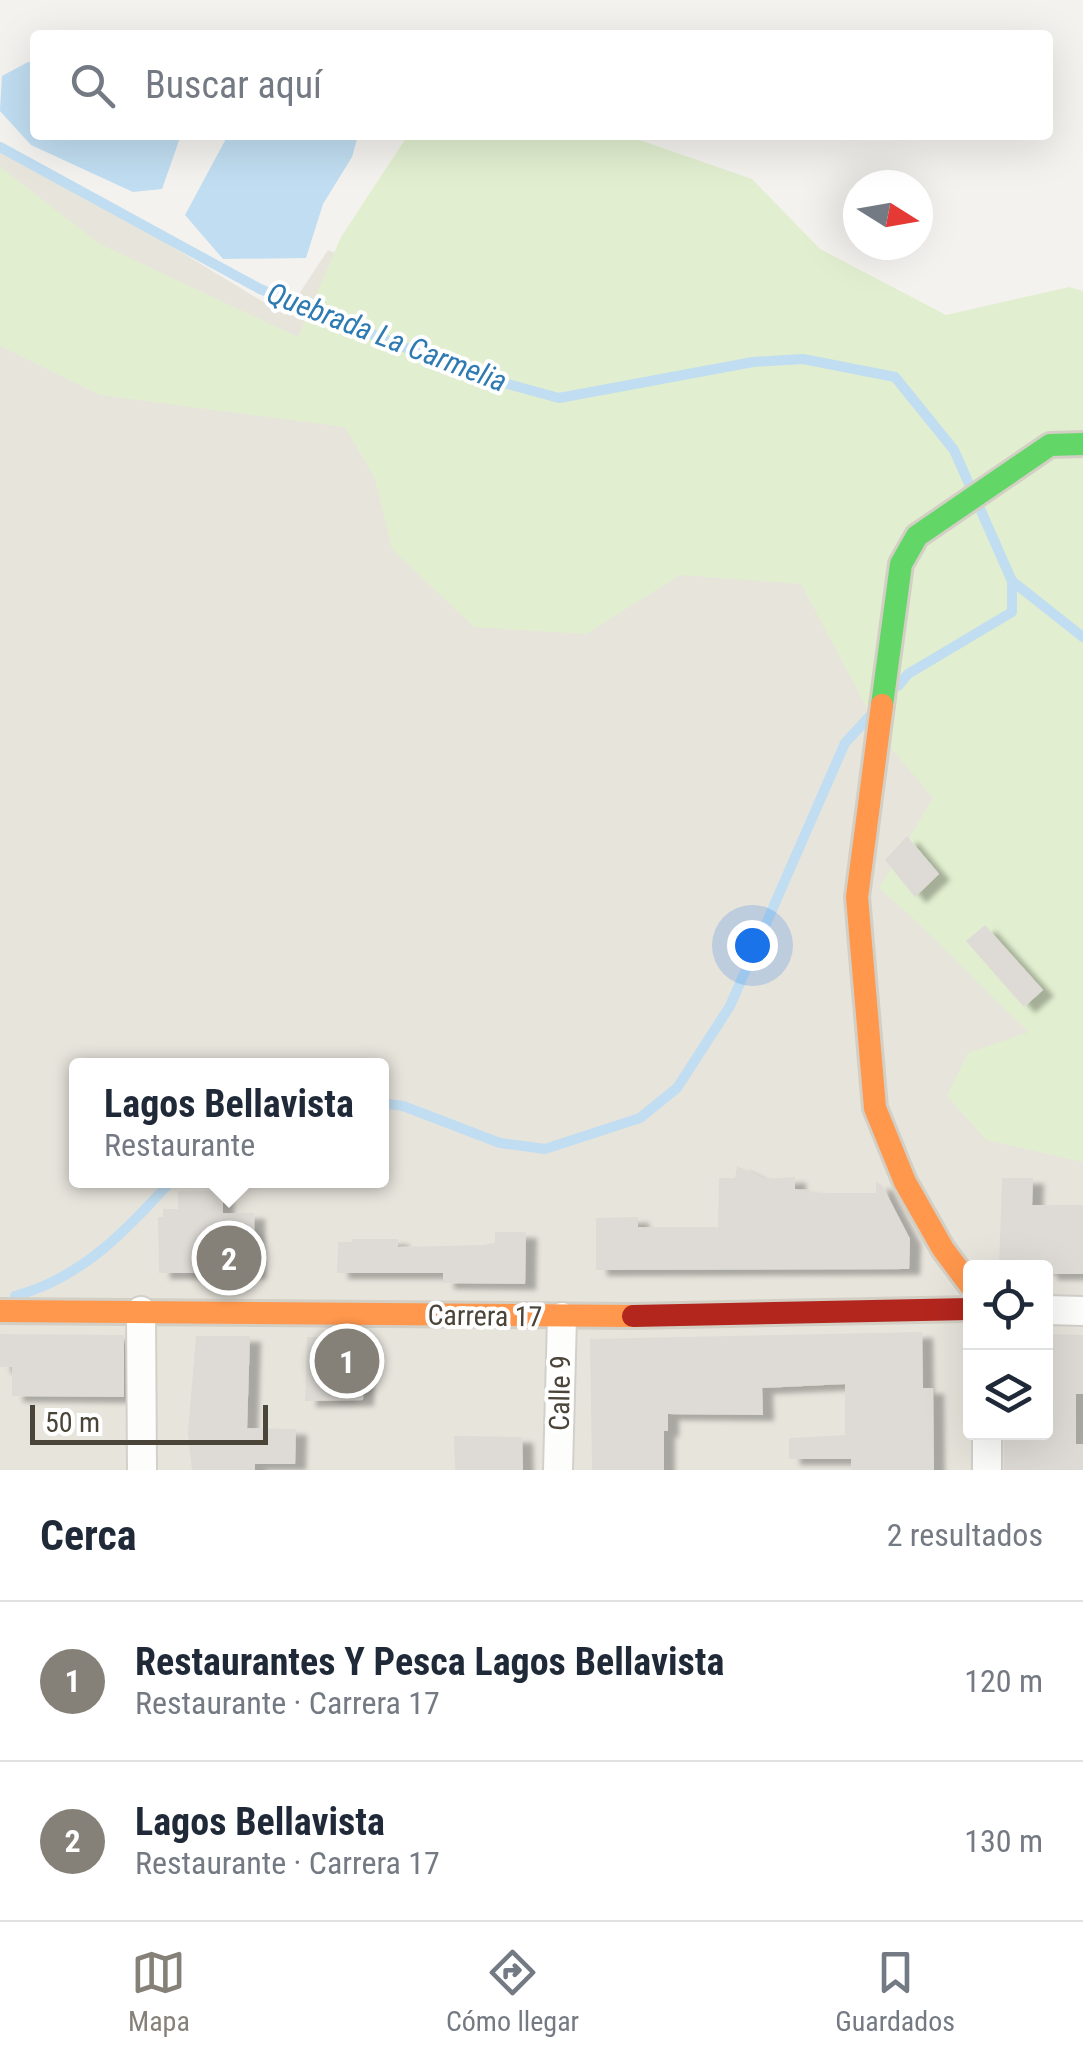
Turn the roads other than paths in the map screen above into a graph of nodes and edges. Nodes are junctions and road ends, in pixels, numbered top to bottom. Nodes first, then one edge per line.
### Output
1 (1083, 444) edge
2 (963, 1276) edge
3 (963, 1309) edge
4 (1053, 1310) edge
5 (0, 1311) edge
6 (141, 1311) junction
7 (1083, 1311) edge
8 (562, 1316) junction
9 (987, 1440) edge
10 (142, 1470) edge
11 (558, 1470) edge
12 (987, 1470) edge

1 - 2 street
3 - 8 street, Carrera 17
4 - 7 street
5 - 6 street, Carrera 17
6 - 8 street, Carrera 17
6 - 10 street
8 - 11 street, Calle 9
9 - 12 street

